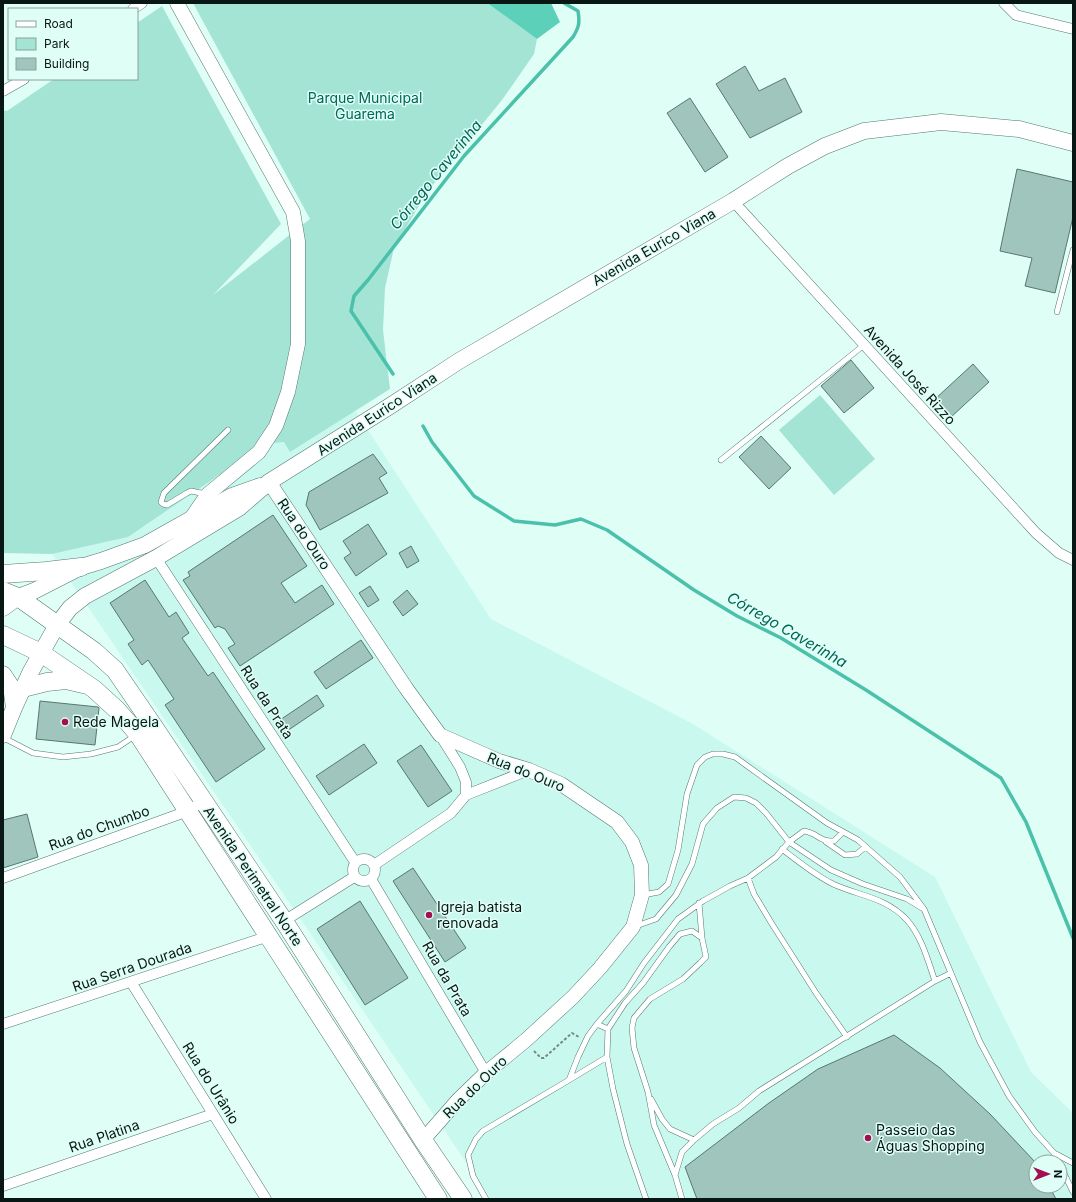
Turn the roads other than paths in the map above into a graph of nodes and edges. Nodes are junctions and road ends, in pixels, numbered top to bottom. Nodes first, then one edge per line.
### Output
1 (177, 3) edge
2 (1004, 3) edge
3 (1073, 28) edge
4 (22, 80) edge
5 (3, 91) edge
6 (1073, 143) edge
7 (733, 201) junction
8 (1073, 250) edge
9 (1057, 312) dead end
10 (864, 345) junction
11 (228, 430) dead end
12 (721, 460) dead end
13 (269, 482) junction
14 (208, 495) junction
15 (190, 520) junction
16 (156, 558) junction
17 (1073, 560) edge
18 (81, 567) junction
19 (3, 574) edge
20 (10, 594) edge
21 (3, 608) edge
22 (57, 625) junction
23 (3, 635) edge
24 (41, 653) junction
25 (3, 674) edge
26 (90, 686) junction
27 (23, 688) junction
28 (14, 708) junction
29 (138, 734) junction
30 (440, 735) junction
31 (3, 736) edge
32 (529, 770) junction
33 (466, 795) junction
34 (203, 801) junction
35 (188, 811) junction
36 (844, 832) junction
37 (789, 842) junction
38 (826, 842) junction
39 (865, 847) junction
40 (782, 849) junction
41 (355, 862) junction
42 (374, 865) junction
43 (354, 877) junction
44 (3, 878) edge
45 (748, 878) junction
46 (371, 879) junction
47 (642, 895) junction
48 (699, 903) junction
49 (924, 909) junction
50 (284, 921) junction
51 (633, 926) junction
52 (269, 936) junction
53 (702, 938) junction
54 (951, 973) junction
55 (935, 981) junction
56 (131, 982) junction
57 (3, 1024) edge
58 (597, 1024) junction
59 (608, 1029) junction
60 (847, 1037) junction
61 (607, 1057) junction
62 (486, 1073) junction
63 (569, 1080) junction
64 (648, 1092) junction
65 (213, 1114) junction
66 (422, 1140) junction
67 (694, 1140) junction
68 (1054, 1153) joint
69 (1073, 1163) edge
70 (674, 1175) junction
71 (1068, 1182) edge
72 (3, 1186) edge
73 (1073, 1192) edge
74 (266, 1199) edge
75 (438, 1199) edge
76 (463, 1199) edge
77 (486, 1199) edge
78 (646, 1199) edge
79 (682, 1199) edge

1 - 14 street
2 - 3 street
4 - 5 street
6 - 7 main road, Avenida Eurico Viana
7 - 10 street, Avenida José Rizzo
7 - 13 main road, Avenida Eurico Viana
8 - 9 lane
10 - 12 lane
10 - 17 street, Avenida José Rizzo
11 - 14 lane
13 - 15 main road, Avenida Eurico Viana
13 - 16 main road, Avenida Eurico Viana
13 - 30 street, Rua do Ouro
14 - 15 street
15 - 18 main road, Avenida Eurico Viana
16 - 22 main road, Avenida Eurico Viana
16 - 41 street, Rua da Prata
18 - 19 highway
18 - 20 main road, Avenida Eurico Viana
20 - 21 main road, Avenida Eurico Viana
20 - 22 highway, Avenida Perimetral Norte
22 - 24 main road, Avenida Eurico Viana
22 - 34 highway, Avenida Perimetral Norte
23 - 24 highway, Avenida Perimetral Norte
24 - 26 highway, Avenida Perimetral Norte
24 - 27 main road, Avenida Eurico Viana
25 - 28 main road
26 - 27 highway
26 - 29 highway, Avenida Perimetral Norte
27 - 28 main road, Avenida Eurico Viana
28 - 31 main road, Avenida Eurico Viana
29 - 31 lane
29 - 35 highway, Avenida Perimetral Norte
30 - 32 street, Rua do Ouro
30 - 33 street
32 - 33 street
32 - 47 street, Rua do Ouro
33 - 42 street
34 - 35 street, Rua do Chumbo
34 - 50 highway, Avenida Perimetral Norte
35 - 44 street, Rua do Chumbo
35 - 52 highway, Avenida Perimetral Norte
36 - 38 lane
36 - 39 lane
36 - 47 lane
37 - 38 lane
37 - 40 lane
37 - 49 lane
37 - 51 lane
38 - 39 lane
39 - 49 lane
40 - 45 lane
40 - 55 lane
41 - 42 street
41 - 43 street
42 - 46 street
43 - 46 street
43 - 50 street
45 - 48 lane
45 - 60 lane
46 - 62 street, Rua da Prata
47 - 51 street, Rua do Ouro
48 - 53 lane
48 - 58 lane
49 - 54 lane
50 - 66 highway, Avenida Perimetral Norte
51 - 62 street, Rua do Ouro
52 - 56 street, Rua Serra Dourada
52 - 75 highway, Avenida Perimetral Norte
53 - 59 lane
53 - 64 lane
54 - 55 lane
54 - 68 lane
55 - 60 lane
56 - 57 street, Rua Serra Dourada
56 - 65 street, Rua do Urânio
58 - 59 lane
58 - 63 lane
59 - 61 lane
60 - 67 lane
61 - 63 lane
61 - 78 lane
62 - 66 street, Rua do Ouro
63 - 77 lane
64 - 67 lane
64 - 70 lane
65 - 72 street, Rua Platina
65 - 74 street, Rua do Urânio
66 - 76 highway, Avenida Perimetral Norte
67 - 70 lane
68 - 69 lane
70 - 79 lane
71 - 73 lane

